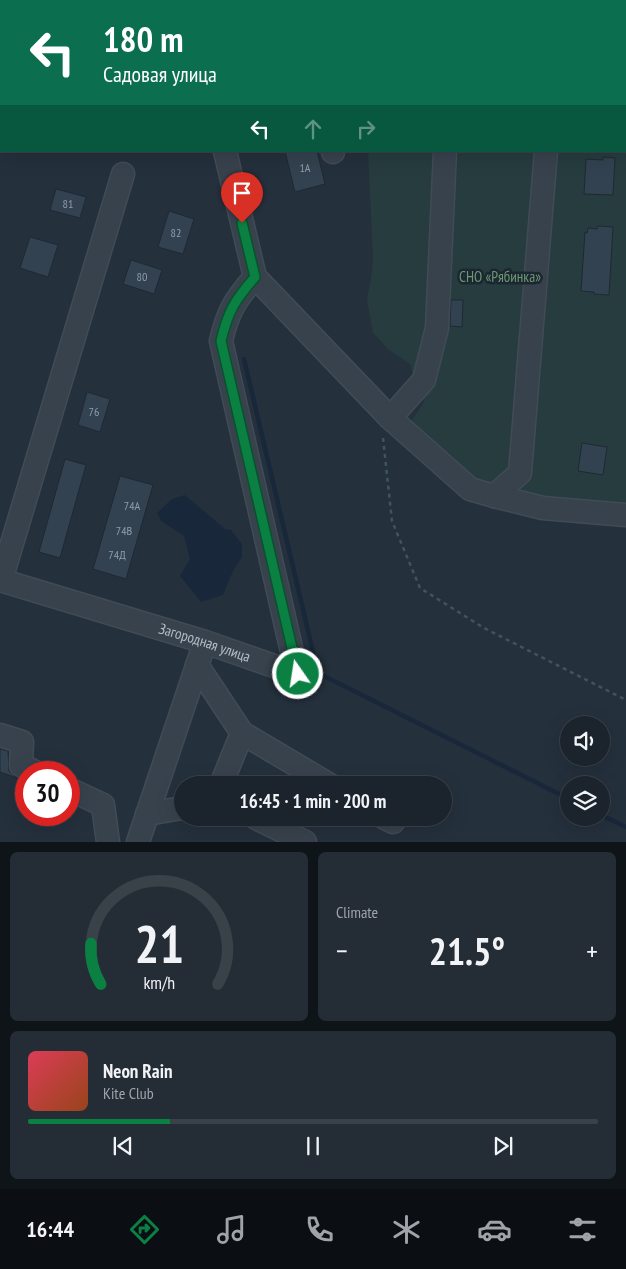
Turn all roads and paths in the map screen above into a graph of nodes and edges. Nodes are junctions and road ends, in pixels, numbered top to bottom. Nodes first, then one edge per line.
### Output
1 (225, 152) edge
2 (445, 152) edge
3 (546, 152) edge
4 (123, 174) dead end
5 (255, 277) junction
6 (386, 428) junction
7 (494, 496) junction
8 (626, 515) edge
9 (0, 580) edge
10 (205, 642) junction
11 (197, 665) junction
12 (626, 700) edge
13 (242, 733) junction
14 (0, 735) edge
15 (21, 761) edge
16 (225, 776) edge
17 (315, 776) edge
18 (80, 794) edge
19 (174, 809) edge
20 (148, 814) junction
21 (272, 826) edge
22 (108, 842) edge
23 (138, 842) edge
24 (305, 842) edge

1 - 5 street
2 - 6 street
3 - 7 street
4 - 9 street
5 - 6 street
5 - 10 street, Загородная улица
6 - 7 street
6 - 12 path
7 - 8 street
9 - 10 street, Загородная улица
10 - 11 street
11 - 13 street
11 - 20 street
13 - 16 street
13 - 17 street
14 - 15 street
18 - 22 street
19 - 20 street
20 - 23 street
21 - 24 street

